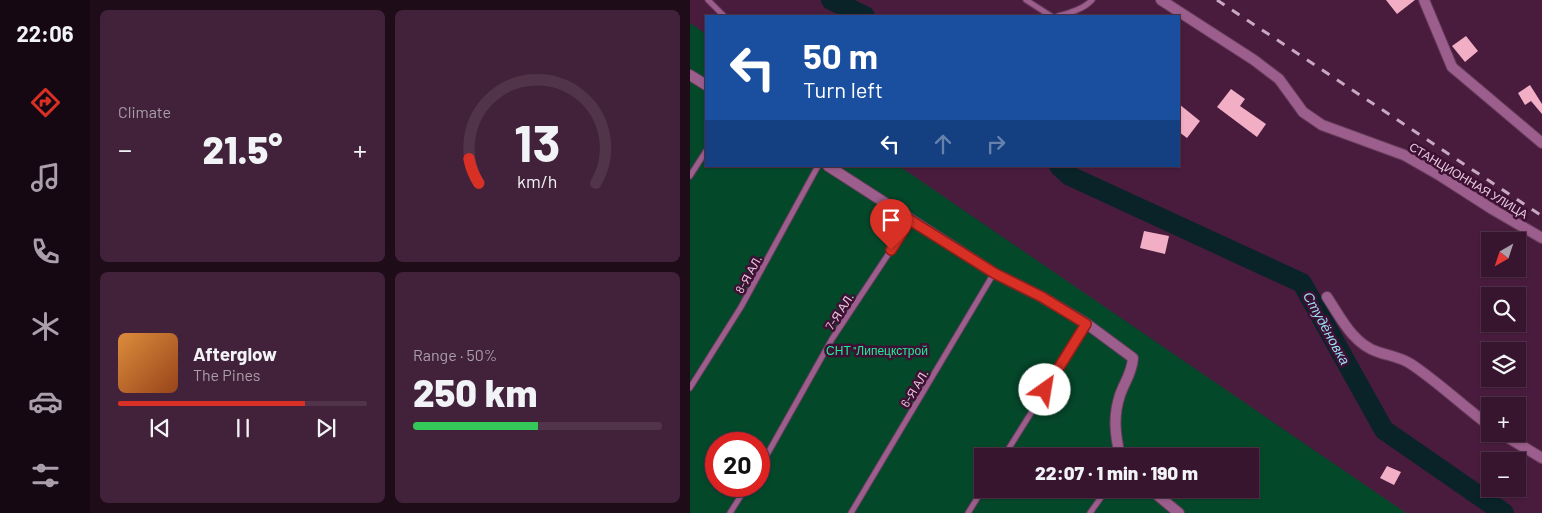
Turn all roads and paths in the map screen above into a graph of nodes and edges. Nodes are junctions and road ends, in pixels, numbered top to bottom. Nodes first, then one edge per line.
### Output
1 (708, 0) edge
2 (1026, 0) edge
3 (1092, 0) edge
4 (1161, 0) edge
5 (1424, 0) edge
6 (723, 15) edge
7 (1049, 15) edge
8 (1062, 15) edge
9 (690, 75) edge
10 (705, 84) edge
11 (1542, 143) edge
12 (705, 153) edge
13 (817, 167) edge
14 (830, 167) edge
15 (690, 176) edge
16 (910, 220) junction
17 (1542, 238) edge
18 (994, 273) junction
19 (1327, 297) dead end
20 (1086, 324) junction
21 (690, 388) edge
22 (1481, 419) edge
23 (1515, 442) edge
24 (1009, 448) edge
25 (1118, 448) edge
26 (770, 450) edge
27 (1542, 458) edge
28 (741, 497) edge
29 (978, 498) edge
30 (1101, 498) edge
31 (1161, 498) edge
32 (730, 513) edge
33 (851, 513) edge
34 (968, 513) edge
35 (1090, 513) edge
36 (1179, 513) edge

1 - 6 lane
2 - 7 lane
3 - 8 lane
4 - 17 street, СТАНЦИОННАЯ УЛИЦА
5 - 11 street
9 - 10 street
12 - 15 lane
13 - 21 lane, 8-Я АЛ.
14 - 16 street
16 - 18 street
16 - 26 lane, 7-Я АЛ.
18 - 20 street
18 - 33 lane, 6-Я АЛ.
19 - 22 street
20 - 24 lane
20 - 25 street
23 - 27 street
28 - 32 lane
29 - 34 lane
30 - 35 lane
31 - 36 street

